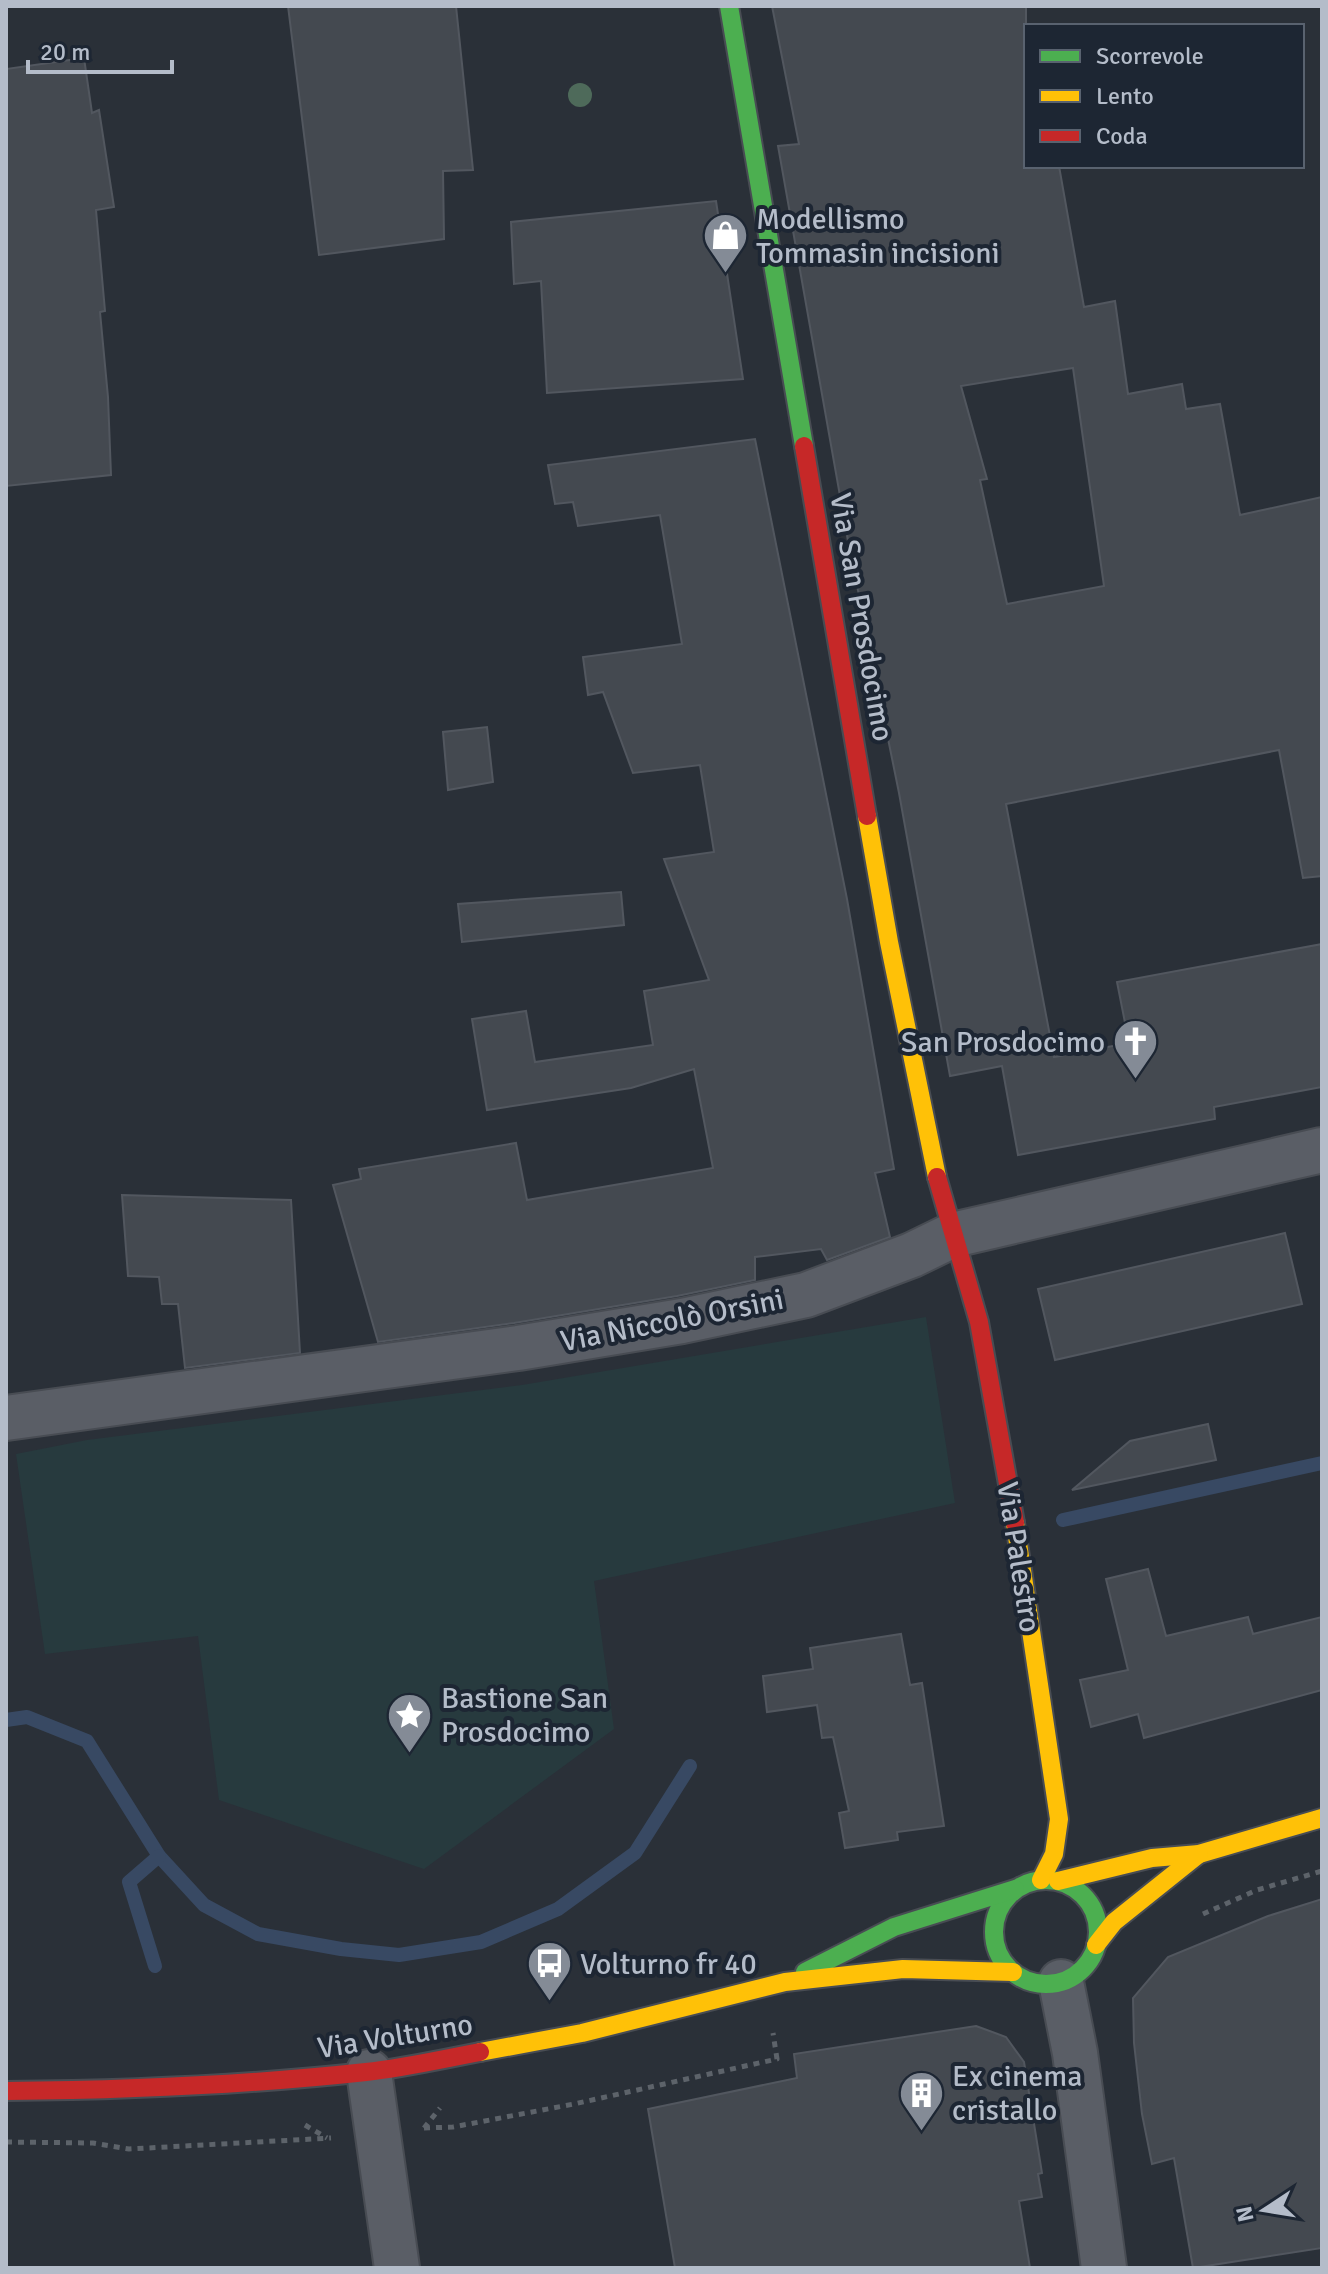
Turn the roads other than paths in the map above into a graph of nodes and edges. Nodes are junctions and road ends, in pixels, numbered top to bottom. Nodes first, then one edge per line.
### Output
1 (729, 6) edge
2 (1322, 1150) edge
3 (953, 1235) junction
4 (6, 1418) edge
5 (1322, 1818) edge
6 (1199, 1854) junction
7 (1050, 1880) junction
8 (1015, 1889) junction
9 (1096, 1945) junction
10 (1013, 1972) junction
11 (785, 1982) junction
12 (1061, 1982) junction
13 (369, 2072) junction
14 (6, 2091) edge
15 (397, 2268) edge
16 (1104, 2268) edge

1 - 3 main road, Via San Prosdocimo
2 - 3 street, Via Niccolò Orsini
3 - 4 street, Via Niccolò Orsini
3 - 7 main road, Via Palestro
5 - 6 main road
6 - 7 main road
6 - 9 main road
7 - 8 main road
7 - 9 main road
8 - 10 main road
8 - 11 main road, Via Volturno
9 - 12 main road
10 - 11 main road, Via Volturno
10 - 12 main road
11 - 13 main road, Via Volturno
12 - 16 street
13 - 14 main road, Via Volturno
13 - 15 street

